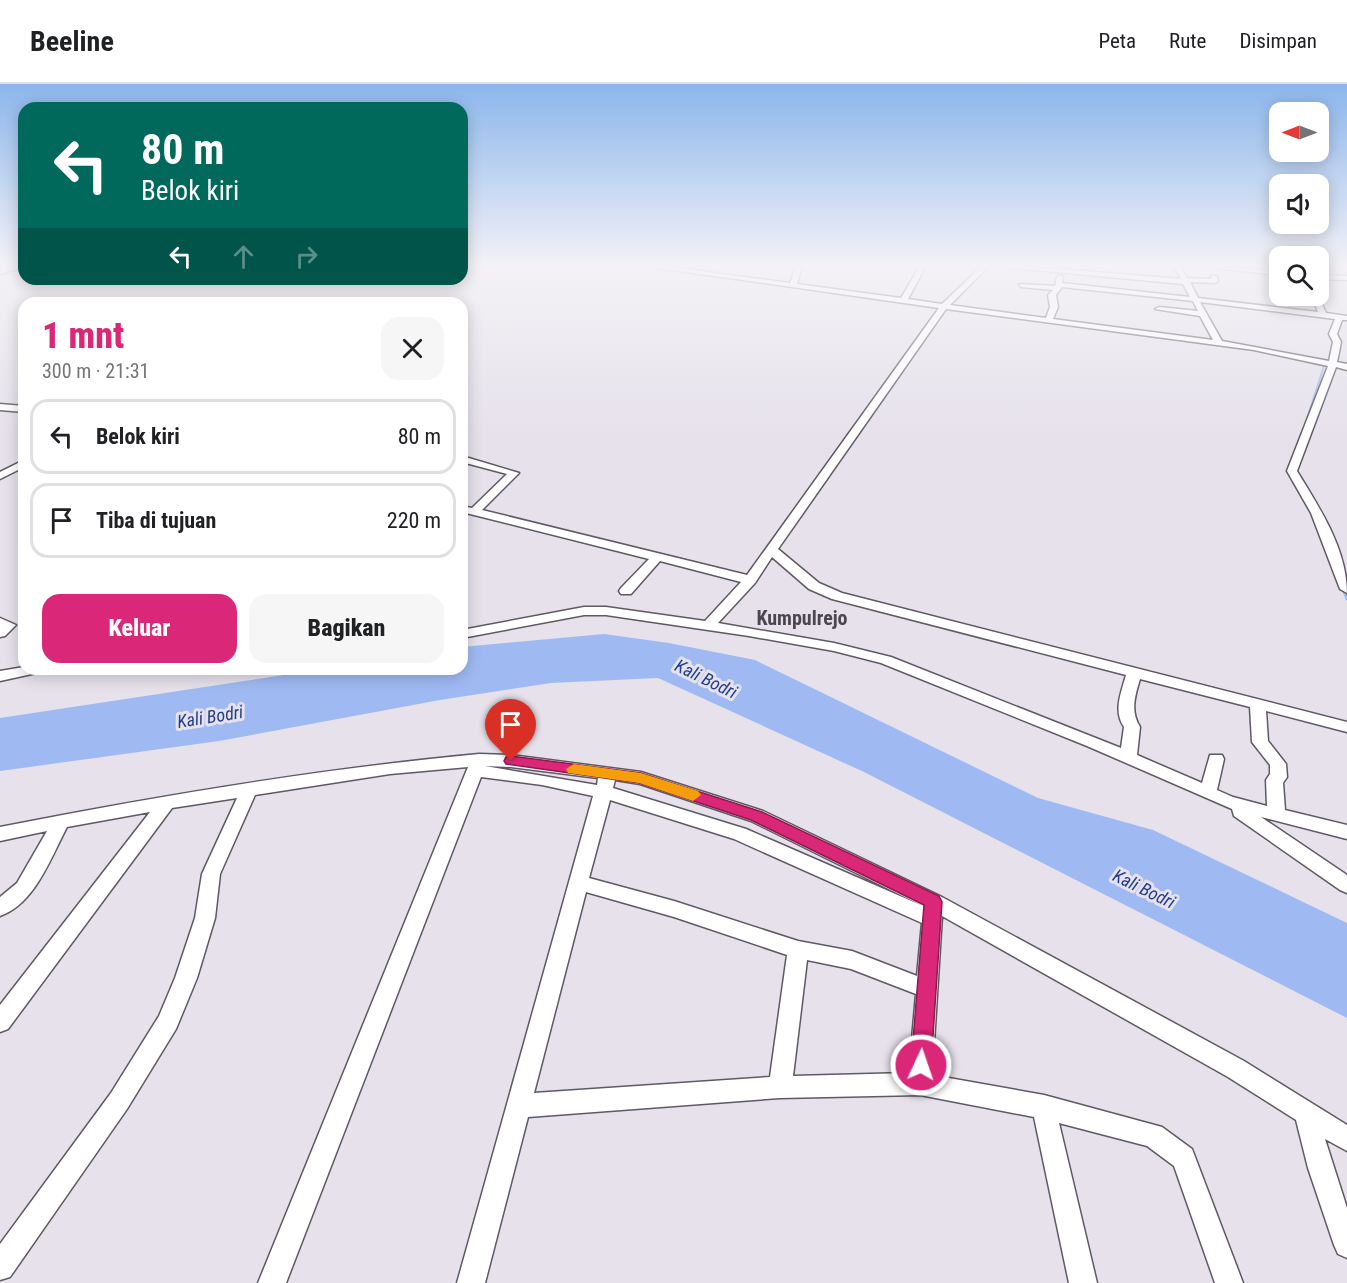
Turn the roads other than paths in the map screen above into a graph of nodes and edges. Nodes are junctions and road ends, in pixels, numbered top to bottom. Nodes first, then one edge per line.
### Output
1 (933, 322) edge
2 (1070, 322) edge
3 (1208, 322) edge
4 (1341, 322) edge
5 (1337, 330) junction
6 (1347, 332) edge
7 (1219, 343) junction
8 (1332, 364) junction
9 (1347, 367) edge
10 (0, 407) edge
11 (18, 409) edge
12 (468, 461) edge
13 (18, 466) edge
14 (0, 476) edge
15 (468, 510) edge
16 (475, 511) junction
17 (771, 550) junction
18 (657, 557) junction
19 (750, 580) junction
20 (1347, 589) edge
21 (626, 591) dead end
22 (0, 622) edge
23 (708, 626) junction
24 (0, 633) edge
25 (468, 633) edge
26 (18, 672) edge
27 (1134, 674) junction
28 (0, 676) edge
29 (1258, 705) junction
30 (1347, 727) edge
31 (1128, 758) junction
32 (1216, 759) dead end
33 (477, 766) junction
34 (608, 774) junction
35 (248, 792) junction
36 (605, 792) junction
37 (1208, 794) junction
38 (1227, 802) junction
39 (166, 803) junction
40 (1277, 816) junction
41 (61, 822) junction
42 (1347, 832) edge
43 (0, 834) edge
44 (580, 883) junction
45 (1347, 885) edge
46 (0, 908) edge
47 (932, 910) junction
48 (798, 950) junction
49 (926, 988) junction
50 (0, 1022) edge
51 (920, 1084) junction
52 (780, 1087) junction
53 (519, 1106) junction
54 (1044, 1107) junction
55 (1306, 1113) junction
56 (1347, 1139) edge
57 (1347, 1245) edge
58 (0, 1267) edge
59 (272, 1283) edge
60 (471, 1283) edge
61 (1083, 1283) edge
62 (1229, 1283) edge

1 - 17 street
2 - 7 street
3 - 7 street
4 - 5 street
5 - 6 street
5 - 8 street
7 - 8 street
8 - 9 street
8 - 20 street
10 - 11 street
12 - 16 street
13 - 14 street
15 - 16 street
16 - 18 street
17 - 19 street
17 - 27 street
18 - 19 street
18 - 21 street
19 - 23 street
22 - 24 street
23 - 25 street
23 - 31 street
26 - 28 street
27 - 29 street
27 - 31 street
29 - 30 street
29 - 40 street
31 - 37 street
32 - 37 street
33 - 34 street
33 - 35 street
33 - 36 street
33 - 59 street
34 - 36 street
34 - 47 street
35 - 39 street
35 - 58 street
36 - 44 street
36 - 47 street
37 - 38 street
38 - 40 street
38 - 45 street
39 - 41 street
39 - 50 street
40 - 42 street
41 - 43 street
41 - 46 street
44 - 48 street
44 - 53 street
47 - 49 street
47 - 55 street
48 - 49 street
48 - 52 street
49 - 51 street
51 - 52 street
51 - 54 street
52 - 53 street
53 - 60 street
54 - 61 street
54 - 62 street
55 - 56 street
55 - 57 street

